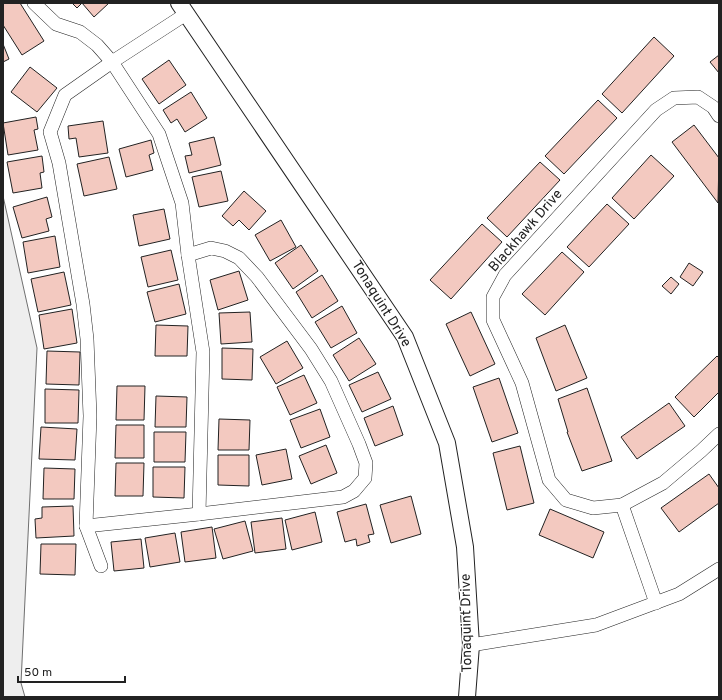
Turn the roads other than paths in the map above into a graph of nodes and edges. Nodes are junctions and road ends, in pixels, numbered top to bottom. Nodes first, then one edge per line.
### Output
1 (34, 3) edge
2 (182, 8) edge
3 (112, 62) junction
4 (719, 116) edge
5 (188, 255) junction
6 (719, 434) edge
7 (622, 505) junction
8 (199, 514) junction
9 (86, 526) junction
10 (101, 566) dead end
11 (719, 569) edge
12 (656, 603) junction
13 (471, 645) junction
14 (467, 697) edge

1 - 3 street
2 - 3 street
2 - 13 street, Tonaquint Drive
3 - 5 street
3 - 9 street
4 - 7 street, Blackhawk Drive
5 - 8 street
5 - 8 street
6 - 7 street, Blackhawk Drive
7 - 12 street
8 - 9 street
9 - 10 street
11 - 12 street
12 - 13 street
13 - 14 street, Tonaquint Drive

